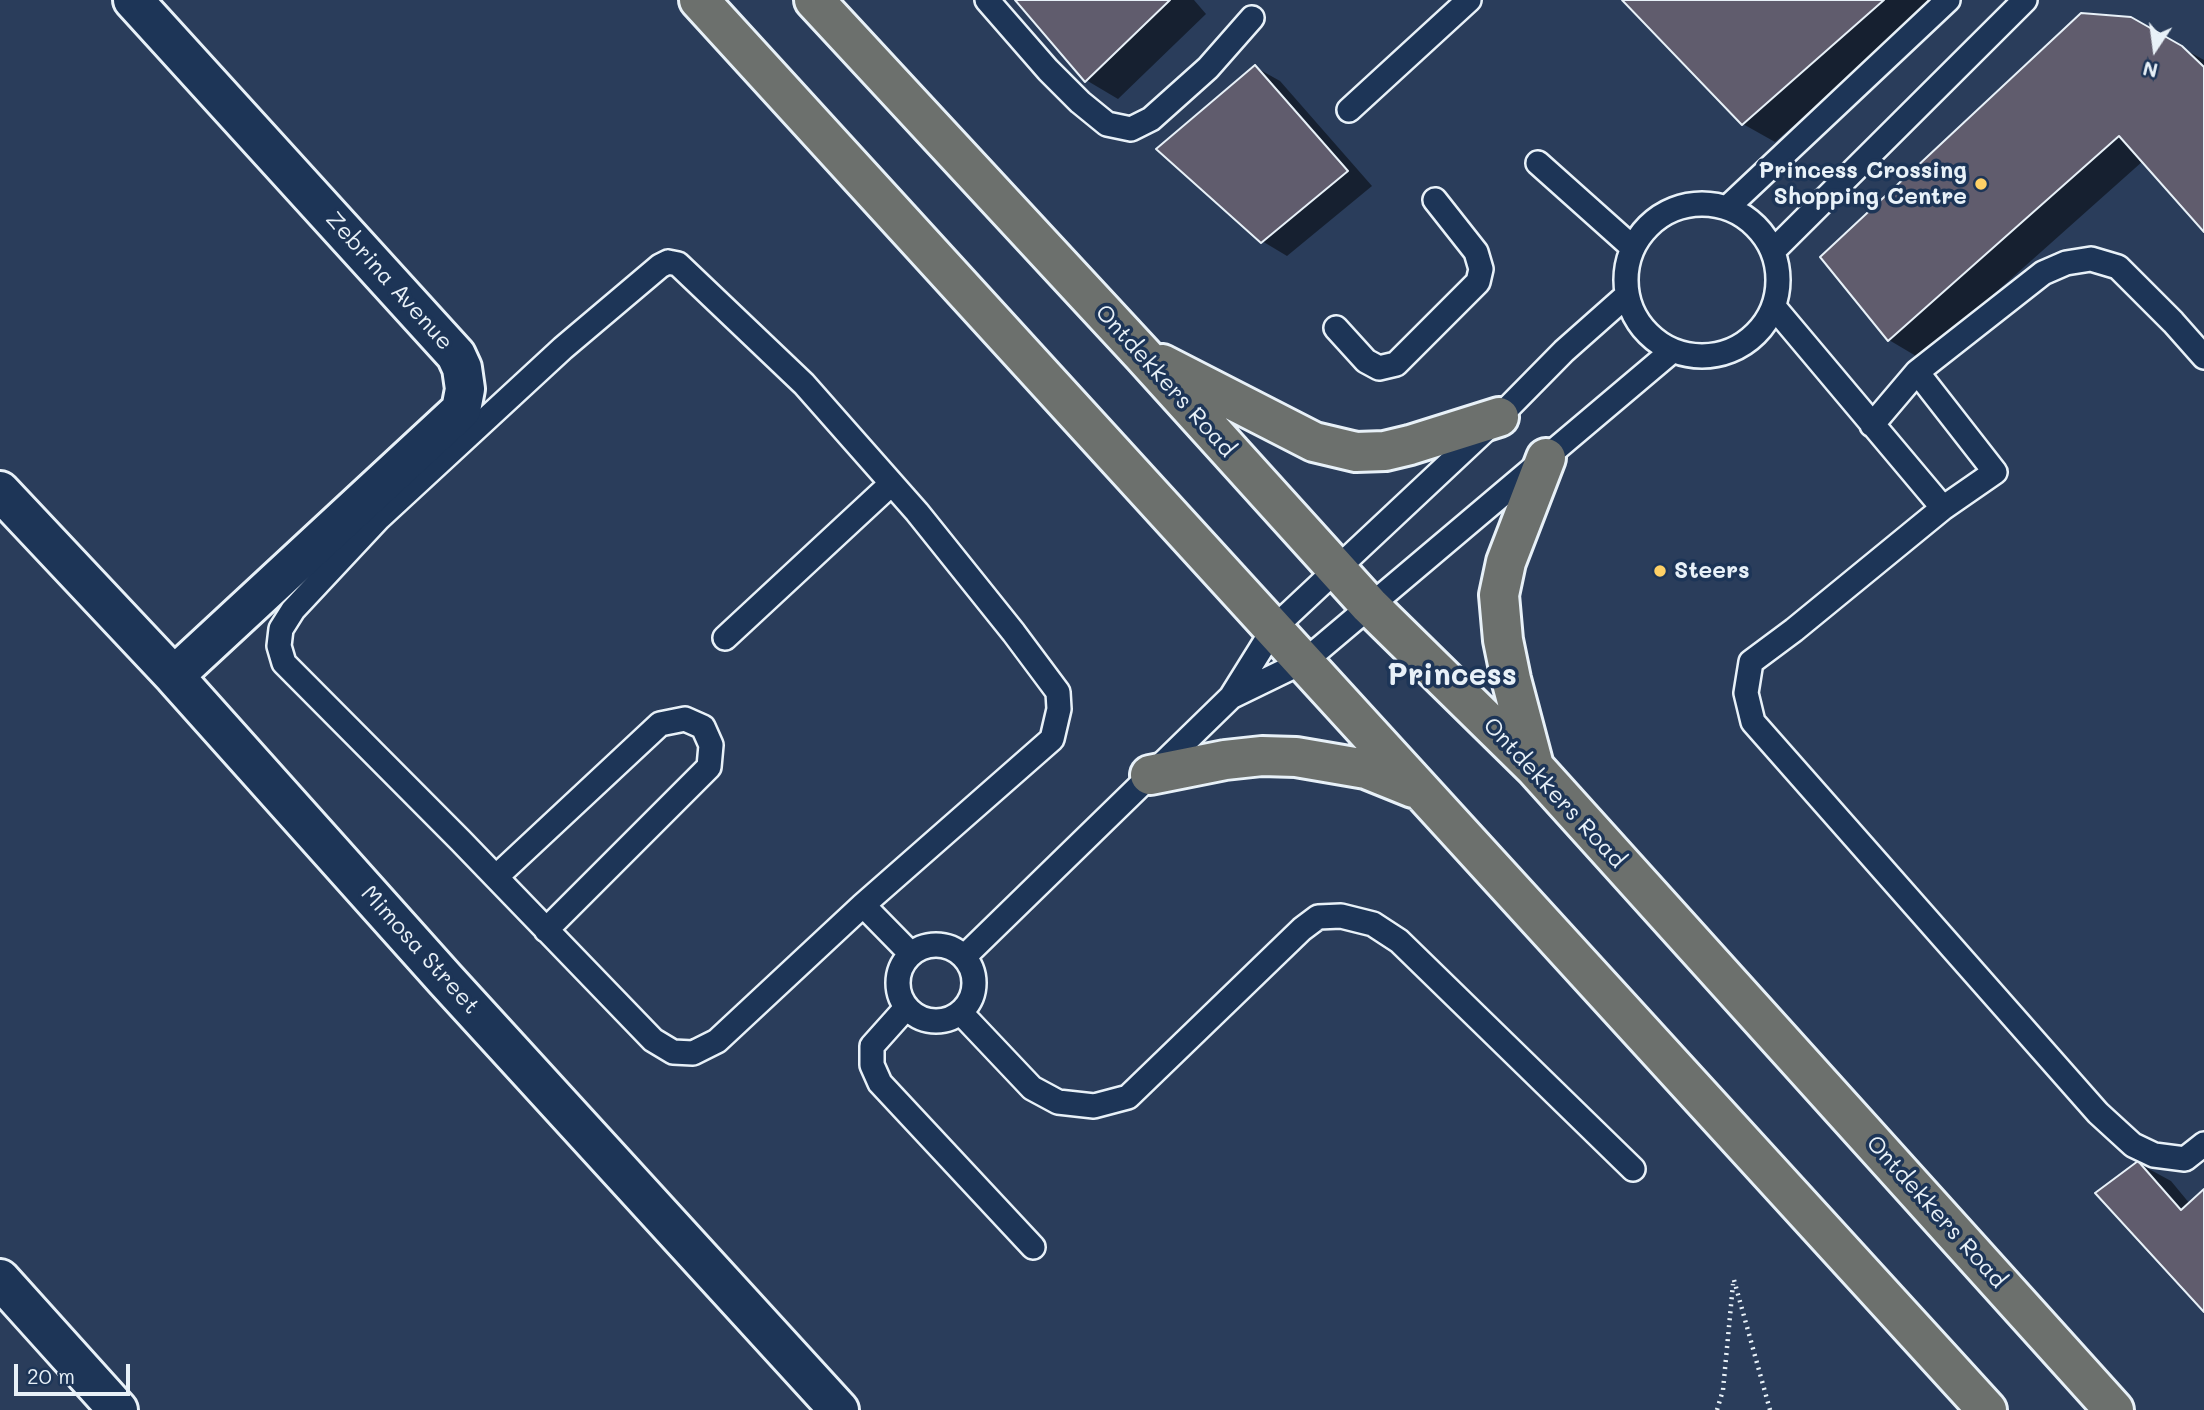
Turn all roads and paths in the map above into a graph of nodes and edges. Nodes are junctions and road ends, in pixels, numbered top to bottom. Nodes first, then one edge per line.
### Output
1 (132, 0) edge
2 (699, 0) edge
3 (814, 0) edge
4 (987, 0) edge
5 (1469, 0) edge
6 (1948, 0) edge
7 (2025, 0) edge
8 (1252, 18) dead end
9 (1349, 110) dead end
10 (1538, 163) dead end
11 (1435, 200) dead end
12 (1727, 208) junction
13 (1632, 247) junction
14 (1773, 251) junction
15 (1626, 296) junction
16 (1774, 307) junction
17 (1336, 328) dead end
18 (1672, 351) junction
19 (1142, 354) junction
20 (2204, 356) edge
21 (1917, 372) junction
22 (1499, 417) junction
23 (1872, 425) junction
24 (1546, 458) junction
25 (891, 484) junction
26 (0, 491) edge
27 (1943, 508) junction
28 (1336, 569) junction
29 (1369, 604) junction
30 (1274, 628) junction
31 (725, 638) dead end
32 (1305, 661) junction
33 (174, 676) junction
34 (1231, 697) junction
35 (1535, 768) junction
36 (1150, 775) junction
37 (1424, 793) junction
38 (496, 877) junction
39 (863, 905) junction
40 (546, 930) junction
41 (911, 954) junction
42 (965, 956) junction
43 (906, 1008) junction
44 (961, 1013) junction
45 (2204, 1144) edge
46 (1633, 1169) dead end
47 (1033, 1247) dead end
48 (0, 1279) edge
49 (118, 1410) edge
50 (839, 1410) edge
51 (1717, 1410) edge
52 (1770, 1410) edge
53 (1987, 1410) edge
54 (2114, 1410) edge

1 - 33 street, Zebrina Avenue
2 - 30 main road
3 - 19 main road, Ontdekkers Road
4 - 8 lane
5 - 9 lane
6 - 12 lane
7 - 14 lane
10 - 13 lane
11 - 17 lane
12 - 13 lane
12 - 14 lane
13 - 15 lane
14 - 16 lane
15 - 18 lane
15 - 22 lane
16 - 18 lane
16 - 23 lane
18 - 24 lane
19 - 22 main road
19 - 28 main road, Ontdekkers Road
20 - 21 lane
21 - 23 lane
21 - 27 lane
22 - 28 lane
23 - 27 lane
24 - 29 lane
24 - 35 main road
25 - 31 lane
25 - 38 lane
25 - 39 lane
26 - 33 street, Mimosa Street
27 - 45 lane
28 - 29 main road, Ontdekkers Road
28 - 30 lane
29 - 32 lane
29 - 35 main road, Ontdekkers Road
30 - 32 main road
30 - 34 lane
32 - 34 lane
32 - 37 main road
33 - 50 street, Mimosa Street
34 - 36 lane
35 - 54 main road, Ontdekkers Road
36 - 37 main road
36 - 42 lane
37 - 53 main road
38 - 40 lane
38 - 40 lane
39 - 40 lane
39 - 41 lane
41 - 42 lane
41 - 43 lane
42 - 44 lane
43 - 44 lane
43 - 47 lane
44 - 46 lane
48 - 49 street
51 - 52 path

